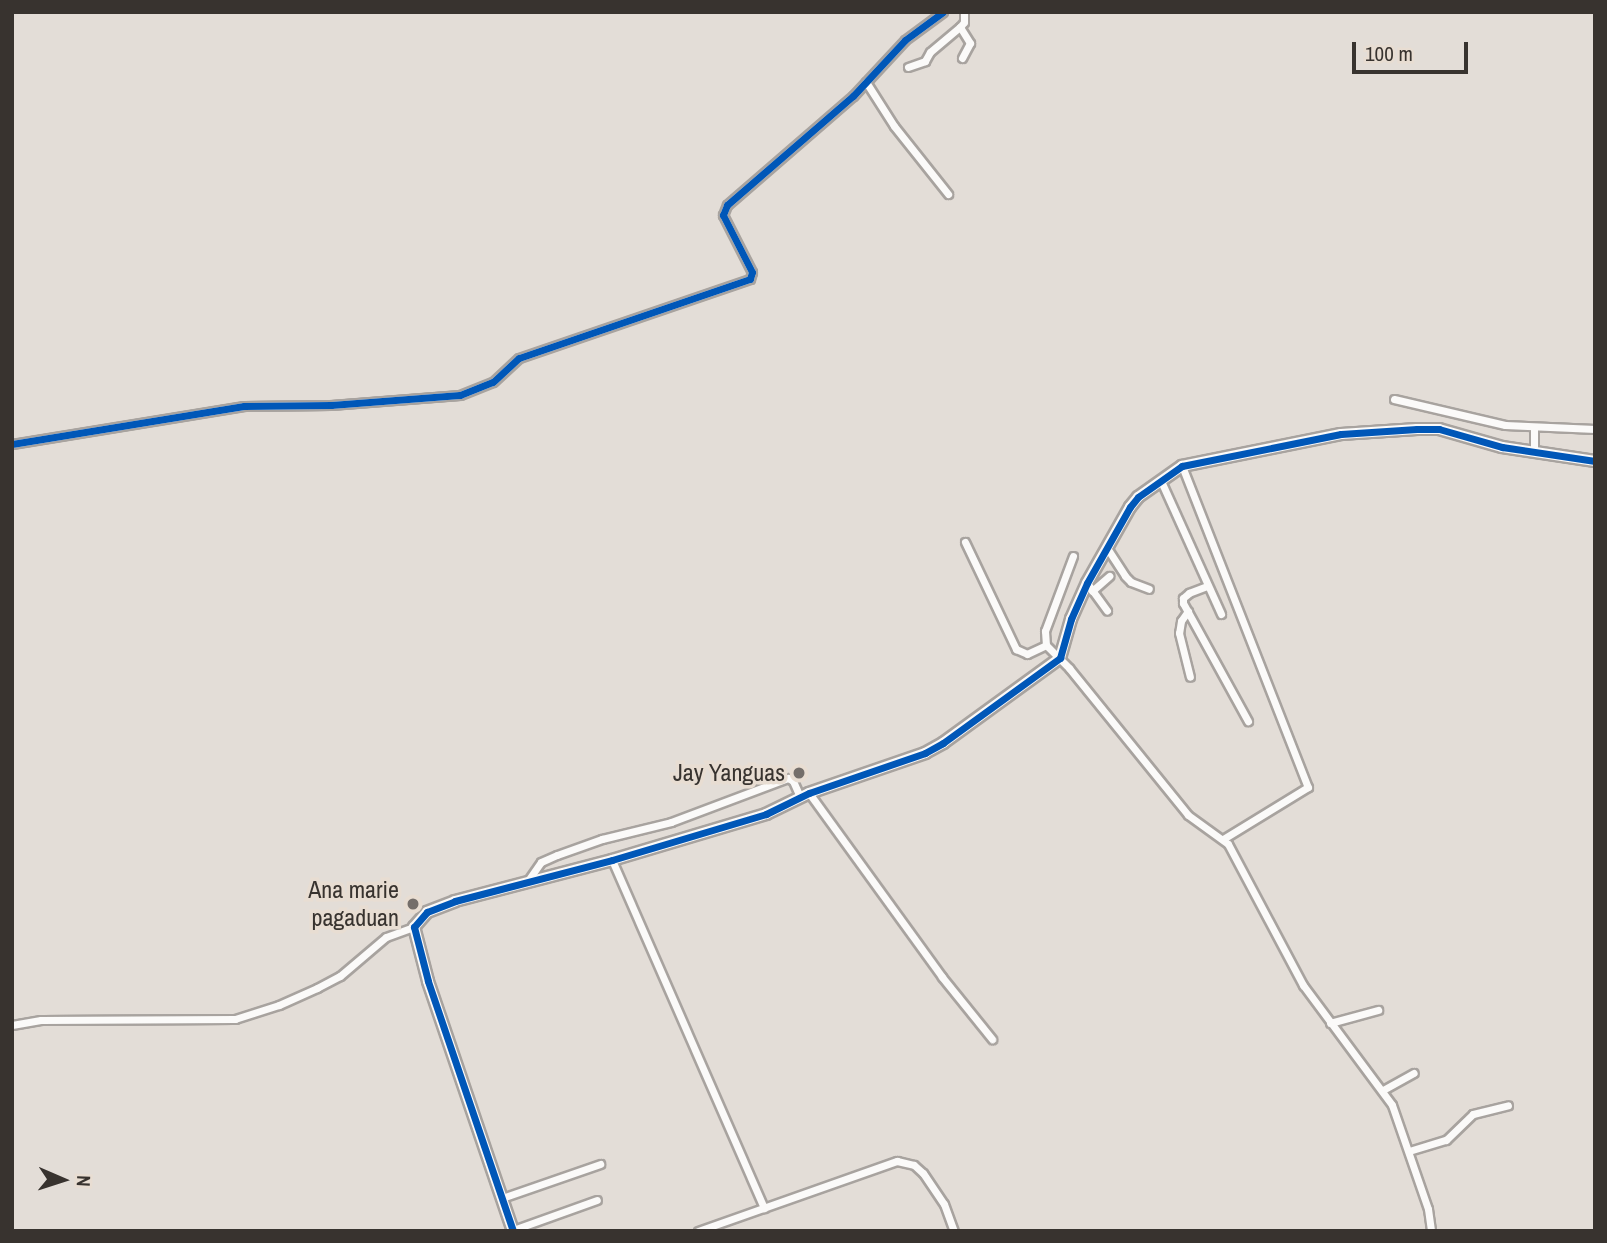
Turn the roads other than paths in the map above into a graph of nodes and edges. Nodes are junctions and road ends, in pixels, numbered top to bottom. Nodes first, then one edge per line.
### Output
1 (964, 12) edge
2 (937, 14) edge
3 (960, 27) junction
4 (962, 58) dead end
5 (908, 67) dead end
6 (866, 82) junction
7 (948, 194) dead end
8 (1394, 399) dead end
9 (1595, 429) edge
10 (1534, 430) junction
11 (12, 444) edge
12 (1534, 449) junction
13 (1595, 461) edge
14 (1182, 466) junction
15 (1161, 481) junction
16 (965, 542) dead end
17 (1107, 548) junction
18 (1073, 556) dead end
19 (1109, 576) dead end
20 (1208, 586) junction
21 (1089, 587) junction
22 (1149, 589) dead end
23 (1107, 611) dead end
24 (1188, 611) junction
25 (1221, 614) dead end
26 (1046, 645) junction
27 (1060, 658) junction
28 (1190, 677) dead end
29 (1248, 721) dead end
30 (805, 795) junction
31 (1223, 839) junction
32 (612, 860) junction
33 (527, 883) junction
34 (414, 927) junction
35 (1378, 1010) dead end
36 (1330, 1023) junction
37 (12, 1025) edge
38 (992, 1039) dead end
39 (1414, 1073) dead end
40 (1383, 1090) junction
41 (1508, 1105) dead end
42 (1409, 1151) junction
43 (600, 1164) dead end
44 (502, 1198) junction
45 (597, 1200) dead end
46 (764, 1208) junction
47 (513, 1230) edge
48 (698, 1231) edge
49 (954, 1231) edge
50 (1431, 1231) edge

1 - 3 street
2 - 6 street
3 - 4 street
3 - 5 street
6 - 7 street
6 - 11 street
8 - 10 street
9 - 10 street
10 - 12 street
12 - 13 street
12 - 14 street
14 - 15 street
14 - 31 street
15 - 17 street
15 - 20 street
16 - 26 street
17 - 21 street
17 - 22 street
18 - 26 street
19 - 21 street
20 - 24 street
20 - 25 street
21 - 23 street
21 - 27 street
24 - 28 street
24 - 29 street
26 - 27 street
27 - 30 street
27 - 31 street
30 - 32 street
30 - 33 street
30 - 38 street
31 - 36 street
32 - 33 street
32 - 46 street
33 - 34 street
34 - 37 street
34 - 44 street
35 - 36 street
36 - 40 street
39 - 40 street
40 - 42 street
41 - 42 street
42 - 50 street
43 - 44 street
44 - 47 street
45 - 47 street
46 - 48 street
46 - 49 street

